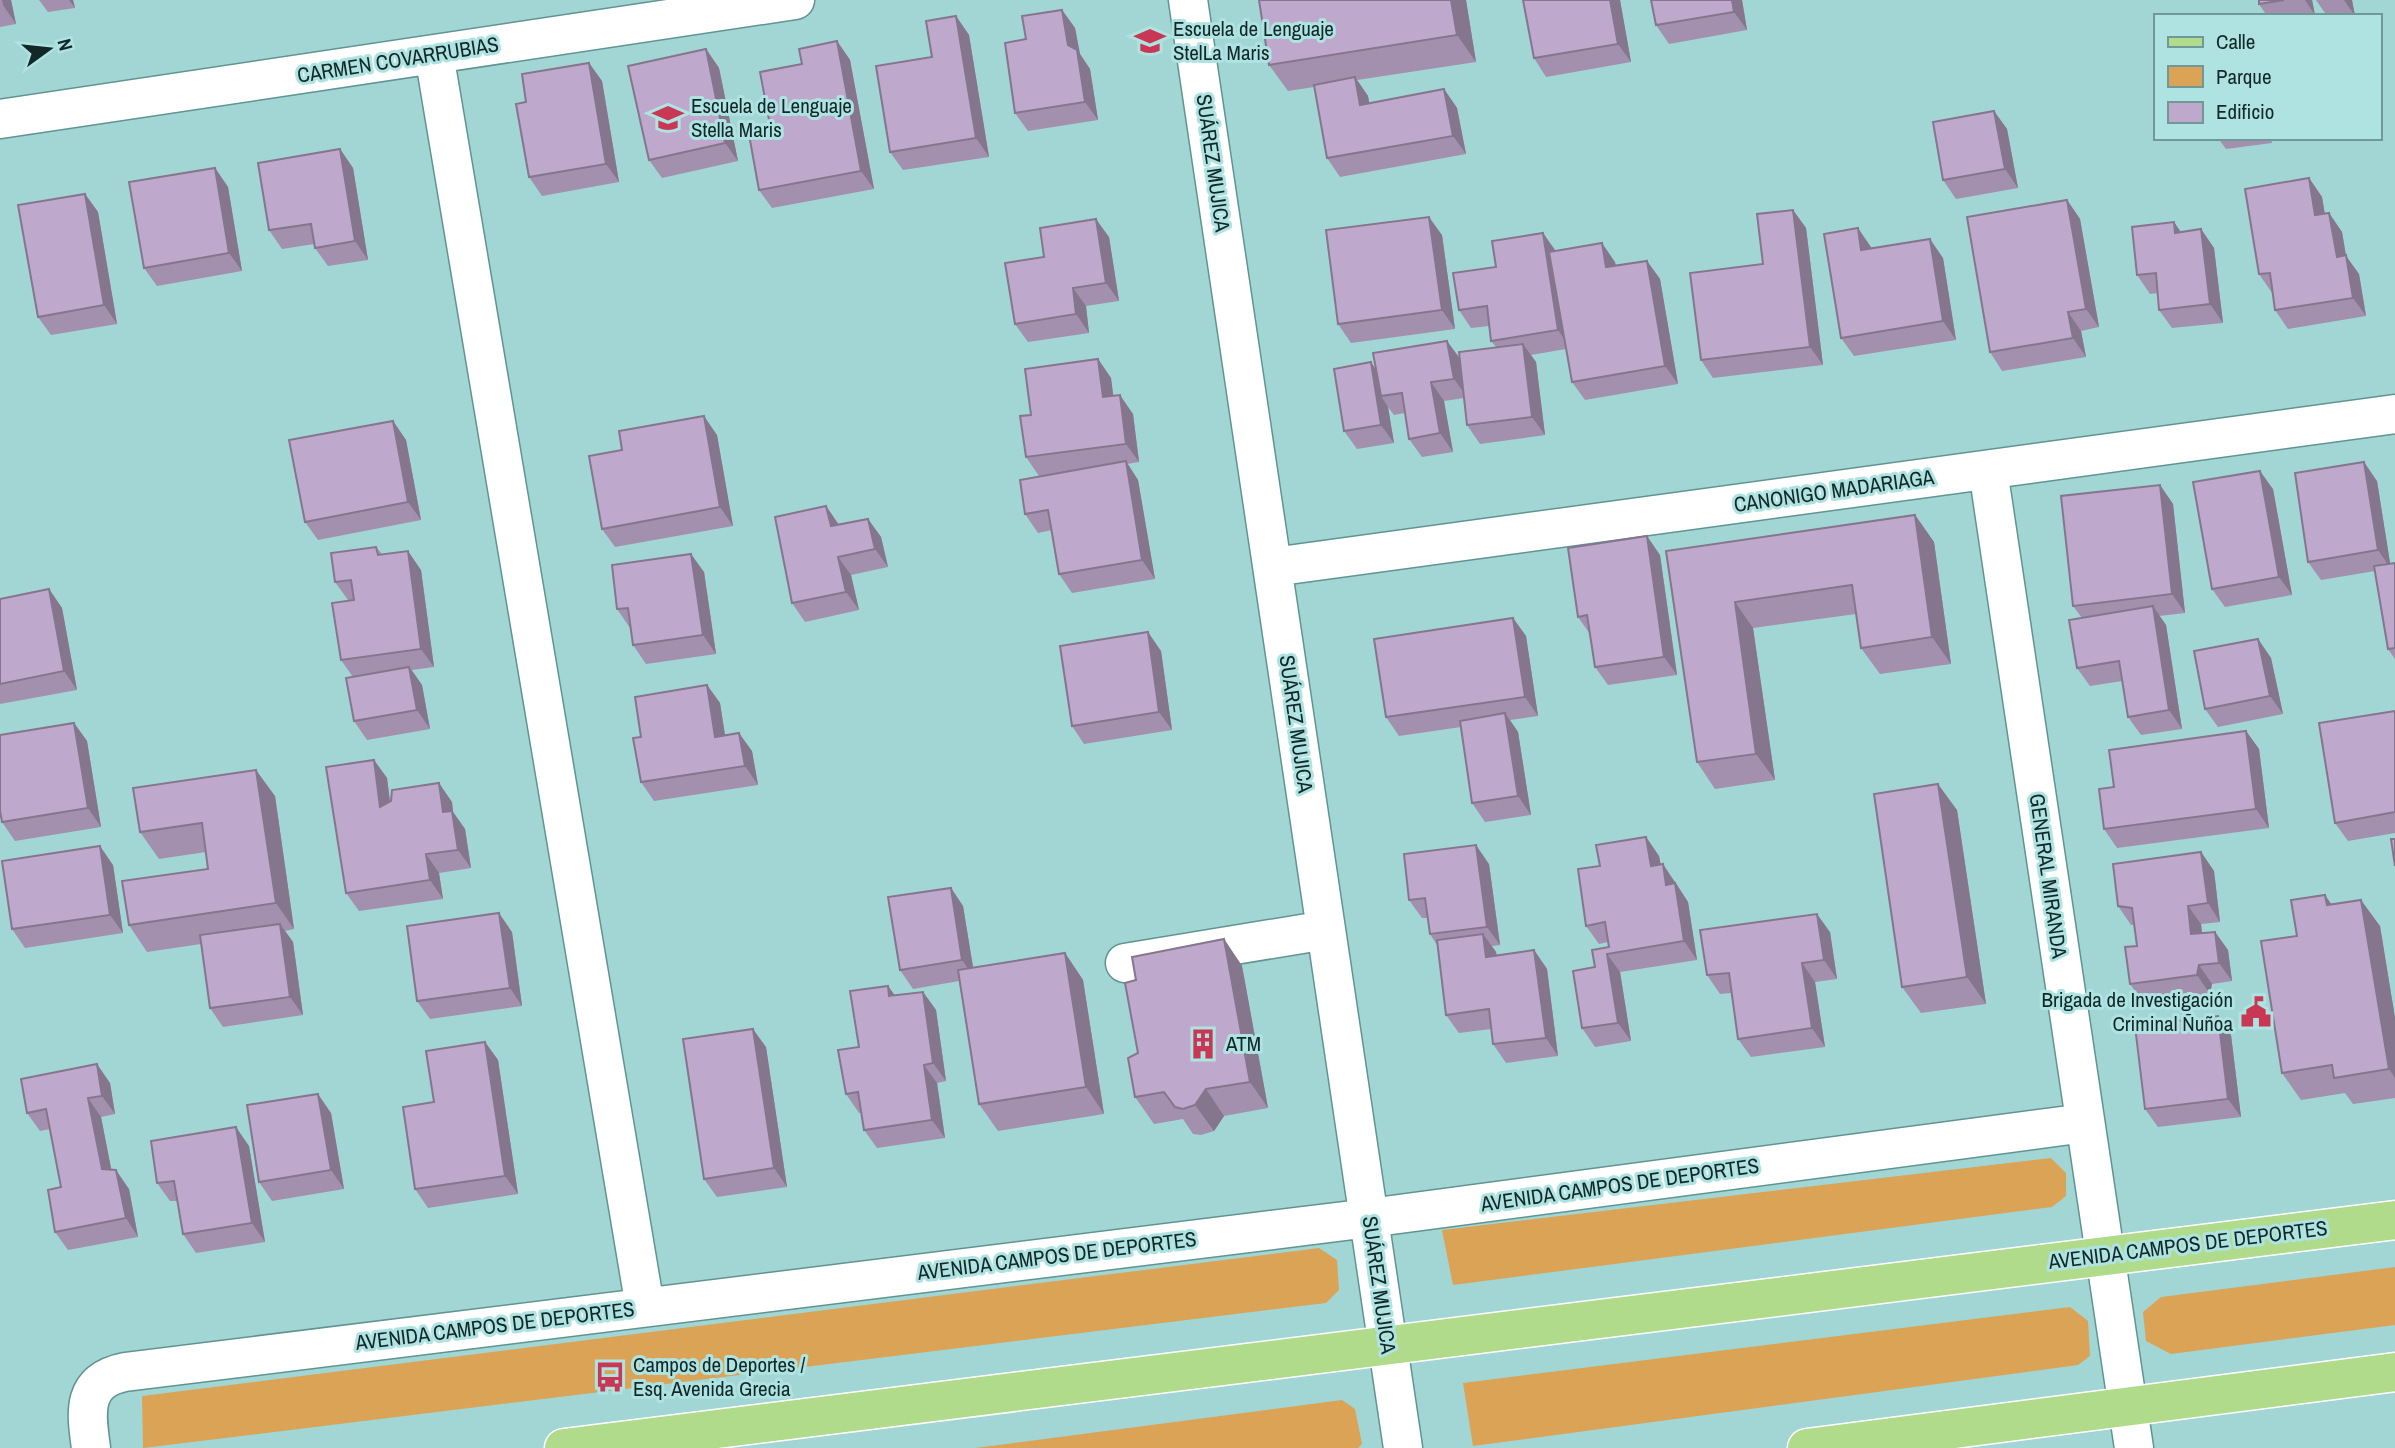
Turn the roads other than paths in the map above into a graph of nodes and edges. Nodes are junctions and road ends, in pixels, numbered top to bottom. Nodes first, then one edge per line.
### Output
1 (795, 0) edge
2 (1188, 0) edge
3 (434, 54) junction
4 (0, 120) edge
5 (2395, 414) edge
6 (1988, 470) junction
7 (1273, 567) junction
8 (1326, 930) junction
9 (1125, 962) dead end
10 (2085, 1123) junction
11 (1369, 1218) junction
12 (2395, 1220) edge
13 (2105, 1256) junction
14 (645, 1307) junction
15 (1388, 1345) junction
16 (2395, 1372) edge
17 (2127, 1408) junction
18 (91, 1448) edge
19 (564, 1448) edge
20 (1403, 1448) edge
21 (1807, 1448) edge
22 (2134, 1448) edge

1 - 3 street, CARMEN COVARRUBIAS
2 - 7 street, SUÁREZ MUJICA
3 - 4 street, CARMEN COVARRUBIAS
3 - 14 street
5 - 6 street, CANONIGO MADARIAGA
6 - 7 street, CANONIGO MADARIAGA
6 - 10 street, GENERAL MIRANDA
7 - 8 street, SUÁREZ MUJICA
8 - 9 street
8 - 11 street, SUÁREZ MUJICA
10 - 11 street, AVENIDA CAMPOS DE DEPORTES
10 - 13 street, GENERAL MIRANDA
11 - 14 street, AVENIDA CAMPOS DE DEPORTES
11 - 15 street, SUÁREZ MUJICA
12 - 13 main road, AVENIDA CAMPOS DE DEPORTES
13 - 15 main road, AVENIDA CAMPOS DE DEPORTES
13 - 17 street, GENERAL MIRANDA
14 - 18 street, AVENIDA CAMPOS DE DEPORTES
15 - 19 main road, AVENIDA CAMPOS DE DEPORTES
15 - 20 street, SUÁREZ MUJICA
16 - 17 main road
17 - 21 main road
17 - 22 street, GENERAL MIRANDA

